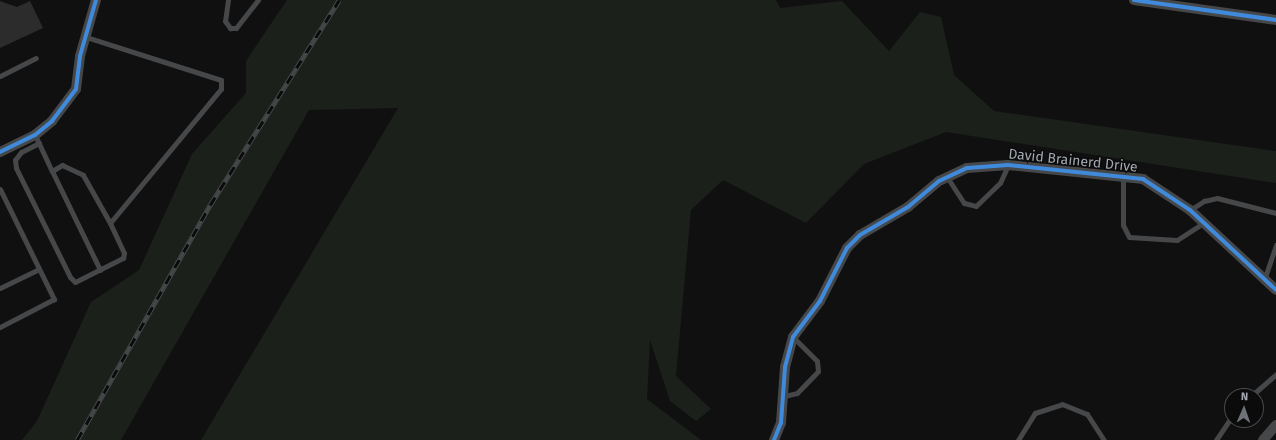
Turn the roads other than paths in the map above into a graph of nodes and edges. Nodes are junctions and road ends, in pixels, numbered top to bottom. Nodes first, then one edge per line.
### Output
1 (96, 0) edge
2 (228, 0) edge
3 (258, 0) edge
4 (1134, 0) edge
5 (1276, 20) edge
6 (86, 37) junction
7 (36, 58) dead end
8 (0, 76) edge
9 (36, 139) junction
10 (0, 152) edge
11 (1008, 165) junction
12 (52, 171) junction
13 (1123, 175) junction
14 (947, 177) junction
15 (0, 189) edge
16 (1190, 210) junction
17 (1276, 213) edge
18 (110, 223) junction
19 (1203, 223) junction
20 (1276, 245) edge
21 (39, 269) junction
22 (100, 270) junction
23 (1265, 277) junction
24 (0, 288) edge
25 (1276, 290) edge
26 (0, 327) edge
27 (793, 337) junction
28 (1276, 374) edge
29 (1260, 388) edge
30 (784, 396) junction
31 (1276, 425) edge
32 (1224, 428) edge
33 (774, 440) edge
34 (1018, 440) edge
35 (1104, 440) edge
36 (1216, 440) edge
37 (1263, 440) edge

1 - 6 street
2 - 3 lane
4 - 5 street
6 - 9 street
6 - 18 lane
7 - 8 lane
9 - 10 street
9 - 12 lane
9 - 22 lane
11 - 13 street, David Brainerd Drive
11 - 14 street, David Brainerd Drive
11 - 14 lane
12 - 18 lane
12 - 22 lane
13 - 16 street, David Brainerd Drive
13 - 19 lane
14 - 27 street, David Brainerd Drive
15 - 21 lane
16 - 17 lane
16 - 19 street, David Brainerd Drive
18 - 22 lane
19 - 23 street, David Brainerd Drive
20 - 23 lane
21 - 24 lane
21 - 26 lane
23 - 25 street, David Brainerd Drive
27 - 30 street, David Brainerd Drive
27 - 30 lane
28 - 29 lane
30 - 33 street, David Brainerd Drive
31 - 37 street
32 - 36 lane
34 - 35 lane

